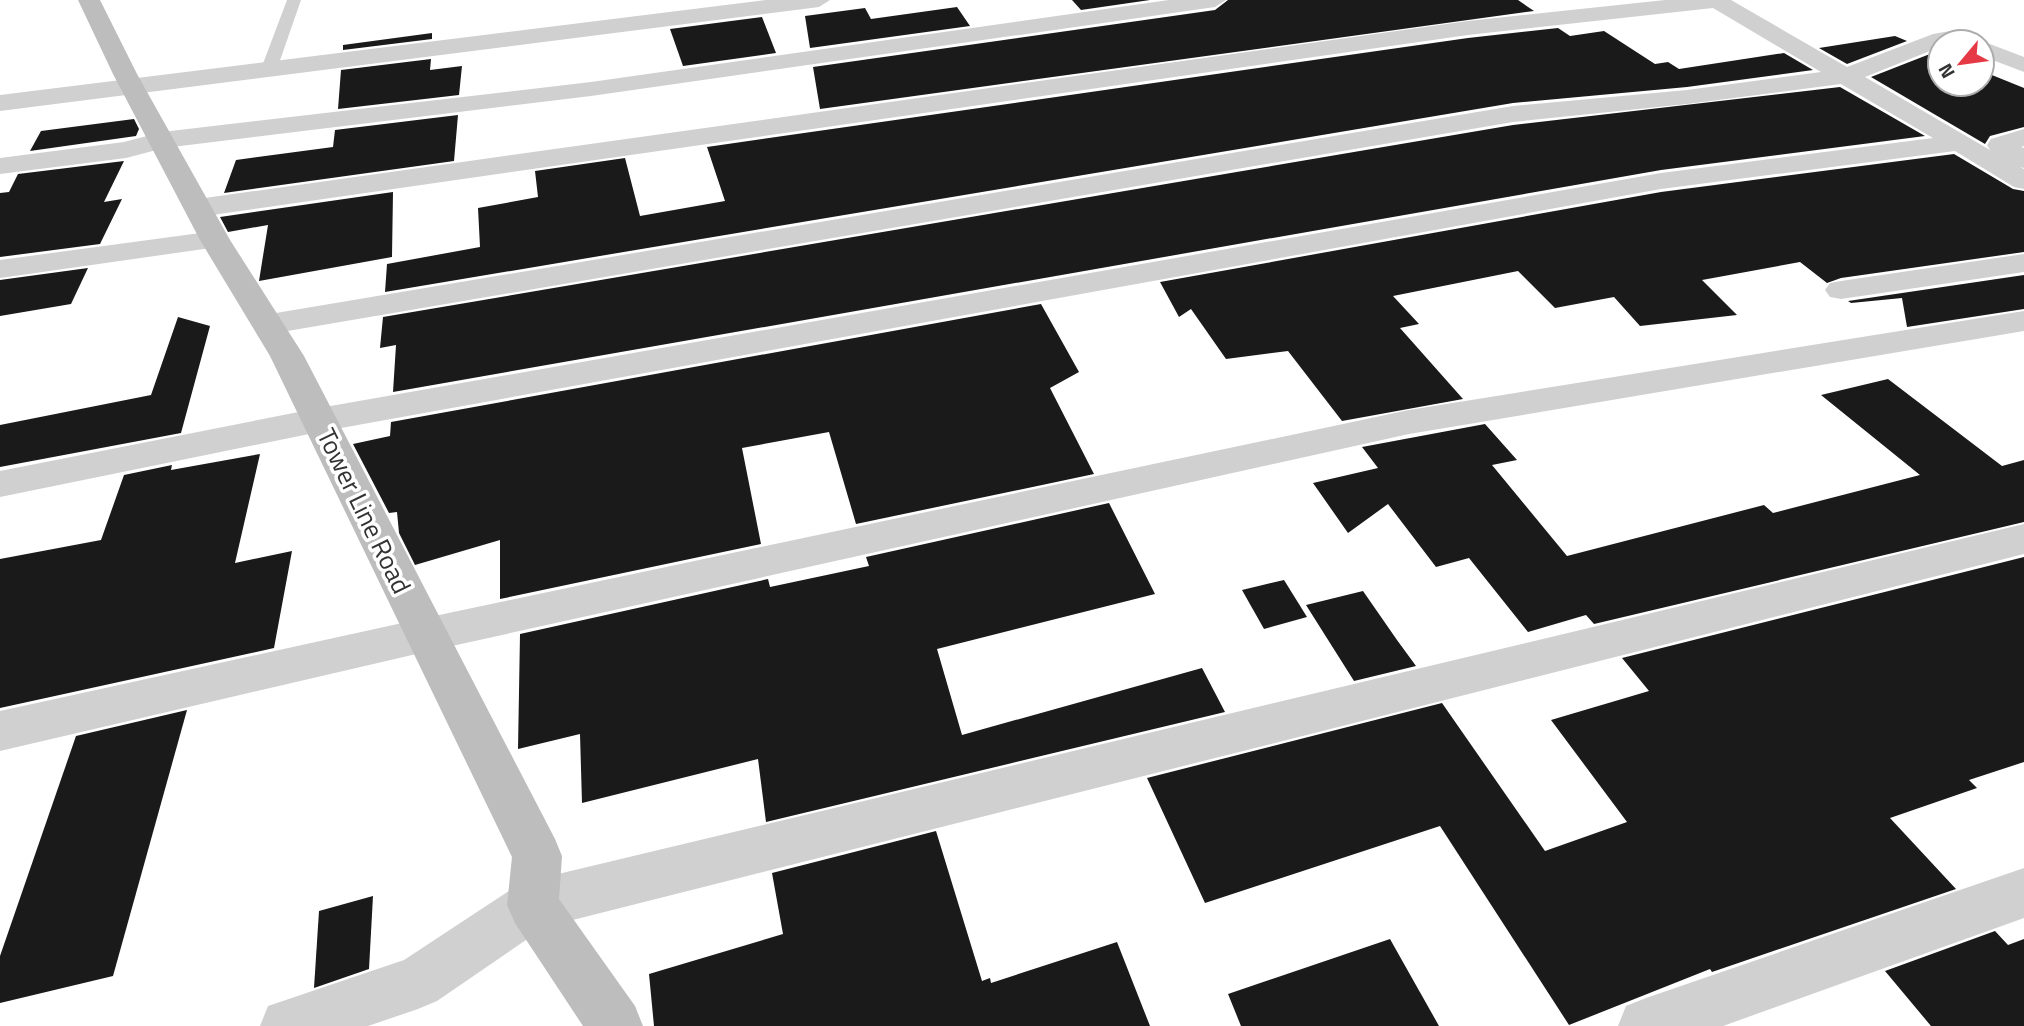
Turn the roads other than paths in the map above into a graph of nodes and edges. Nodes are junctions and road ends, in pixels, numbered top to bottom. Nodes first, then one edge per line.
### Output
1 (89, 0) edge
2 (294, 0) edge
3 (630, 0) edge
4 (819, 0) edge
5 (1215, 0) edge
6 (1715, 0) edge
7 (780, 2) edge
8 (635, 23) junction
9 (1926, 44) edge
10 (1996, 54) edge
11 (2024, 65) edge
12 (269, 69) junction
13 (1847, 76) junction
14 (133, 86) junction
15 (0, 103) edge
16 (2024, 137) edge
17 (162, 140) junction
18 (1959, 143) junction
19 (2024, 160) edge
20 (0, 166) edge
21 (2024, 181) edge
22 (207, 224) junction
23 (2024, 263) edge
24 (0, 269) edge
25 (1841, 290) dead end
26 (2024, 321) edge
27 (270, 324) junction
28 (319, 420) junction
29 (0, 484) edge
30 (2024, 539) edge
31 (425, 635) junction
32 (0, 732) edge
33 (2024, 893) edge
34 (533, 905) junction
35 (288, 1026) edge
36 (615, 1026) edge
37 (1646, 1026) edge

1 - 14 street, Tower Line Road
2 - 12 lane
3 - 8 street
4 - 7 street
5 - 17 street
6 - 13 street
6 - 22 street
7 - 8 street
8 - 12 street
9 - 13 street
10 - 11 street
12 - 14 street
13 - 18 street
13 - 27 street
14 - 15 street
14 - 17 street, Tower Line Road
16 - 19 street
17 - 20 street
17 - 22 street, Tower Line Road
18 - 21 street
18 - 28 street
22 - 24 street
22 - 27 street, Tower Line Road
23 - 25 street
26 - 31 street
27 - 28 street, Tower Line Road
28 - 29 street
28 - 31 street, Tower Line Road
30 - 34 street
31 - 32 street
31 - 34 street, Tower Line Road
33 - 37 street
34 - 35 street
34 - 36 street

